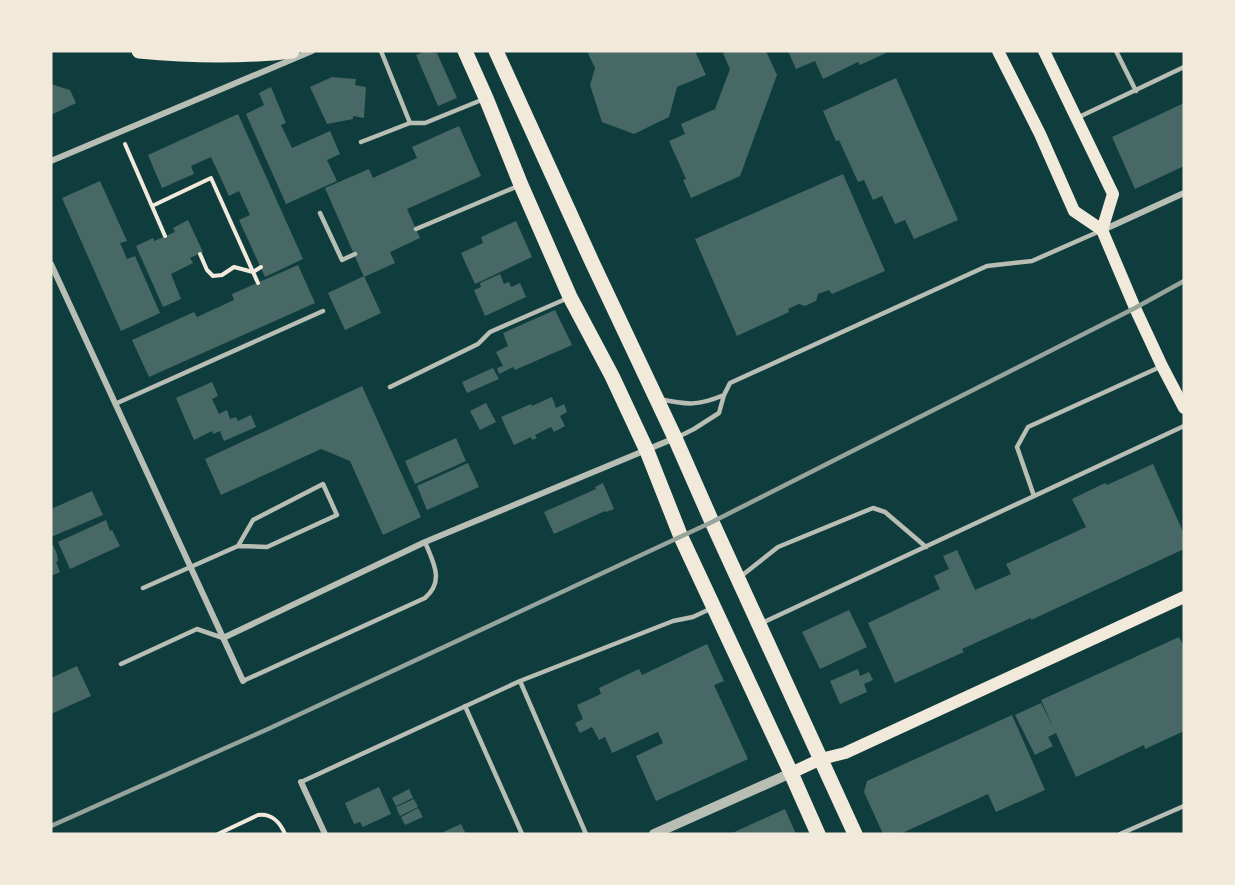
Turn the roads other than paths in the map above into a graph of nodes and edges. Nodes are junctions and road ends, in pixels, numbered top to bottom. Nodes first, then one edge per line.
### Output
1 (139, 51) edge
2 (292, 51) edge
3 (312, 51) edge
4 (381, 51) edge
5 (465, 51) edge
6 (496, 51) edge
7 (998, 51) edge
8 (1044, 51) edge
9 (1116, 51) edge
10 (1184, 67) edge
11 (1136, 91) junction
12 (486, 98) junction
13 (1076, 118) junction
14 (410, 123) junction
15 (361, 142) dead end
16 (51, 161) edge
17 (520, 185) junction
18 (1184, 193) edge
19 (320, 213) dead end
20 (416, 229) dead end
21 (1102, 230) junction
22 (355, 254) dead end
23 (51, 264) edge
24 (570, 297) junction
25 (322, 311) dead end
26 (1162, 366) junction
27 (390, 387) dead end
28 (724, 394) junction
29 (1181, 394) edge
30 (657, 399) junction
31 (115, 404) junction
32 (1184, 408) edge
33 (1184, 426) edge
34 (675, 438) junction
35 (647, 451) junction
36 (1034, 496) junction
37 (425, 542) junction
38 (238, 546) junction
39 (926, 547) junction
40 (191, 567) junction
41 (738, 578) junction
42 (143, 588) dead end
43 (1184, 597) edge
44 (714, 607) junction
45 (759, 625) junction
46 (223, 638) junction
47 (121, 664) dead end
48 (243, 681) joint
49 (520, 681) junction
50 (465, 706) junction
51 (821, 759) junction
52 (791, 773) junction
53 (301, 782) joint
54 (1184, 806) edge
55 (325, 834) edge
56 (522, 834) edge
57 (586, 834) edge
58 (654, 834) edge
59 (818, 834) edge
60 (855, 834) edge
61 (1120, 834) edge

1 - 2 main road
3 - 16 street
4 - 14 lane
5 - 12 main road
6 - 30 main road
7 - 21 main road
8 - 13 main road
9 - 11 lane
10 - 11 lane
11 - 13 lane
12 - 14 lane
12 - 17 main road
13 - 21 main road
14 - 15 lane
17 - 20 lane
17 - 24 main road
18 - 21 street
19 - 22 lane
21 - 26 main road
21 - 28 lane
23 - 31 street
24 - 27 lane
24 - 35 main road
25 - 31 lane
26 - 29 main road
26 - 36 lane
28 - 30 lane
28 - 34 lane
29 - 32 main road
30 - 34 main road
31 - 40 street
33 - 36 lane
34 - 35 street
34 - 41 main road
35 - 37 street
35 - 44 main road
36 - 39 lane
37 - 46 street
37 - 48 lane
38 - 38 lane
38 - 40 lane
39 - 41 lane
39 - 45 lane
40 - 42 lane
40 - 46 street
41 - 45 main road
43 - 51 main road
44 - 49 lane
44 - 52 main road
45 - 51 main road
46 - 47 lane
46 - 48 street
49 - 50 lane
49 - 57 lane
50 - 53 lane
50 - 56 lane
51 - 52 main road
51 - 60 main road
52 - 58 street
52 - 59 main road
53 - 55 street
54 - 61 lane

